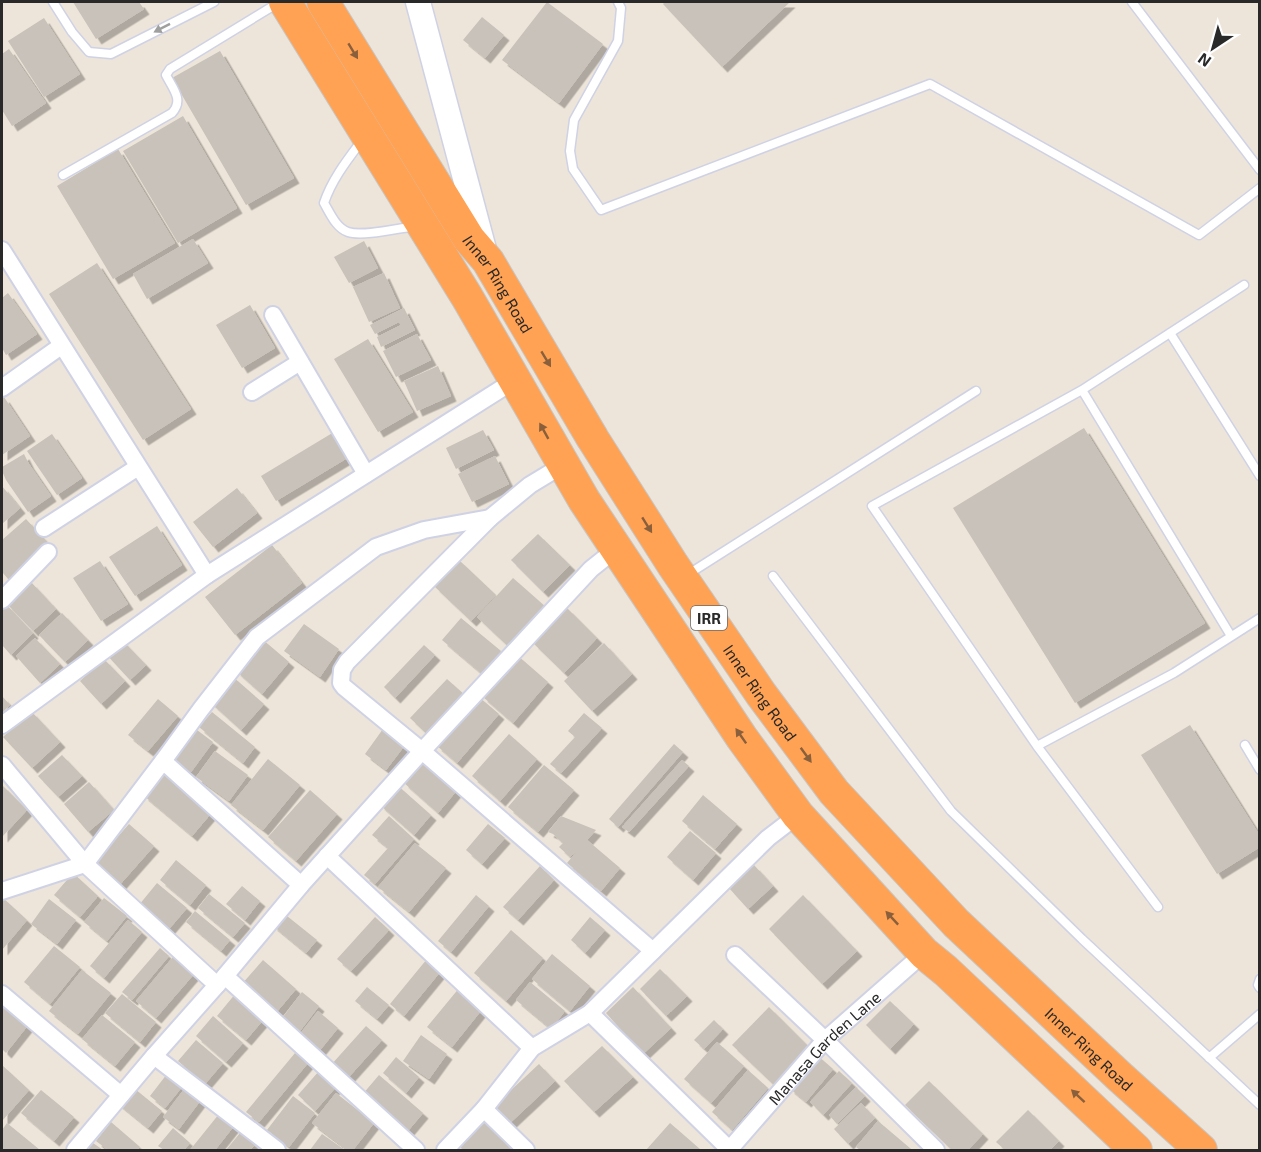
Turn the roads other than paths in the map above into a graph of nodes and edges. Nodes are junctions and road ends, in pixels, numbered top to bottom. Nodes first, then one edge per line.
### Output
1 (53, 2) edge
2 (214, 2) edge
3 (283, 2) edge
4 (323, 2) edge
5 (418, 2) edge
6 (618, 2) edge
7 (1132, 2) edge
8 (366, 134) junction
9 (1260, 170) edge
10 (63, 175) dead end
11 (1260, 188) edge
12 (422, 225) junction
13 (2, 250) edge
14 (488, 261) junction
15 (1244, 285) dead end
16 (273, 315) dead end
17 (1170, 333) junction
18 (61, 346) junction
19 (300, 362) junction
20 (515, 380) junction
21 (2, 388) edge
22 (1082, 390) junction
23 (976, 391) dead end
24 (252, 392) dead end
25 (563, 465) junction
26 (138, 467) junction
27 (366, 474) junction
28 (1260, 476) edge
29 (490, 518) junction
30 (44, 528) dead end
31 (616, 549) junction
32 (48, 552) dead end
33 (207, 575) junction
34 (773, 576) dead end
35 (682, 579) junction
36 (2, 600) edge
37 (1260, 618) edge
38 (1231, 636) junction
39 (2, 725) edge
40 (1245, 745) dead end
41 (1037, 746) junction
42 (423, 752) junction
43 (163, 760) junction
44 (2, 765) edge
45 (1260, 770) edge
46 (798, 815) junction
47 (327, 856) junction
48 (85, 864) junction
49 (300, 885) junction
50 (2, 891) edge
51 (1158, 907) dead end
52 (653, 951) junction
53 (924, 952) junction
54 (735, 955) dead end
55 (1260, 979) edge
56 (221, 981) junction
57 (1260, 988) edge
58 (2, 994) edge
59 (590, 1013) junction
60 (1260, 1014) edge
61 (825, 1040) junction
62 (532, 1048) junction
63 (154, 1056) junction
64 (1209, 1058) junction
65 (121, 1095) junction
66 (1260, 1105) edge
67 (484, 1109) junction
68 (1112, 1140) edge
69 (75, 1150) edge
70 (278, 1150) edge
71 (416, 1150) edge
72 (445, 1150) edge
73 (526, 1150) edge
74 (729, 1150) edge
75 (936, 1150) edge
76 (1136, 1150) edge
77 (1201, 1150) edge

2 -> 1 lane
3 - 8 highway, Inner Ring Road / IRR
3 - 10 lane
4 -> 14 highway, Inner Ring Road / IRR
5 - 14 street
6 - 11 lane
7 - 9 lane
8 - 12 highway, Inner Ring Road / IRR
8 - 12 lane
12 - 20 highway, Inner Ring Road / IRR
13 - 18 street
14 -> 35 highway, Inner Ring Road / IRR
15 - 17 lane
16 - 19 street
17 - 22 lane
17 - 28 lane
18 - 21 street
18 - 26 street
19 - 24 street
19 - 27 street
25 -> 20 highway, Inner Ring Road / IRR
20 - 27 street
22 - 38 lane
22 - 41 lane
23 - 35 lane
25 - 29 street
25 - 31 highway, Inner Ring Road / IRR
26 - 30 street
26 - 33 street
27 - 33 street
29 - 42 street
29 - 43 street
31 - 42 street
46 -> 31 highway, Inner Ring Road / IRR
32 - 36 street
33 - 39 street
34 - 64 lane
35 -> 77 highway, Inner Ring Road / IRR
37 - 38 lane
38 - 41 lane
40 - 45 lane
41 - 51 lane
42 - 47 street
42 - 52 street
43 - 48 street
43 - 49 street
44 - 48 street
46 - 52 street
53 -> 46 highway, Inner Ring Road / IRR
47 - 49 street
47 - 62 street
48 - 50 street
48 - 56 street
49 - 56 street
52 - 59 street
53 - 61 street, Manasa Garden Lane
68 -> 53 highway, Inner Ring Road / IRR
54 - 61 street
55 - 57 lane
56 - 63 street
56 - 71 street
58 - 65 street
59 - 62 street
59 - 74 street
60 - 64 lane
61 - 74 street, Manasa Garden Lane
61 - 75 street
62 - 67 street
63 - 65 street
63 - 70 street
64 - 66 lane
65 - 69 street
67 - 72 street
67 - 73 street
68 - 76 highway, Inner Ring Road / IRR

